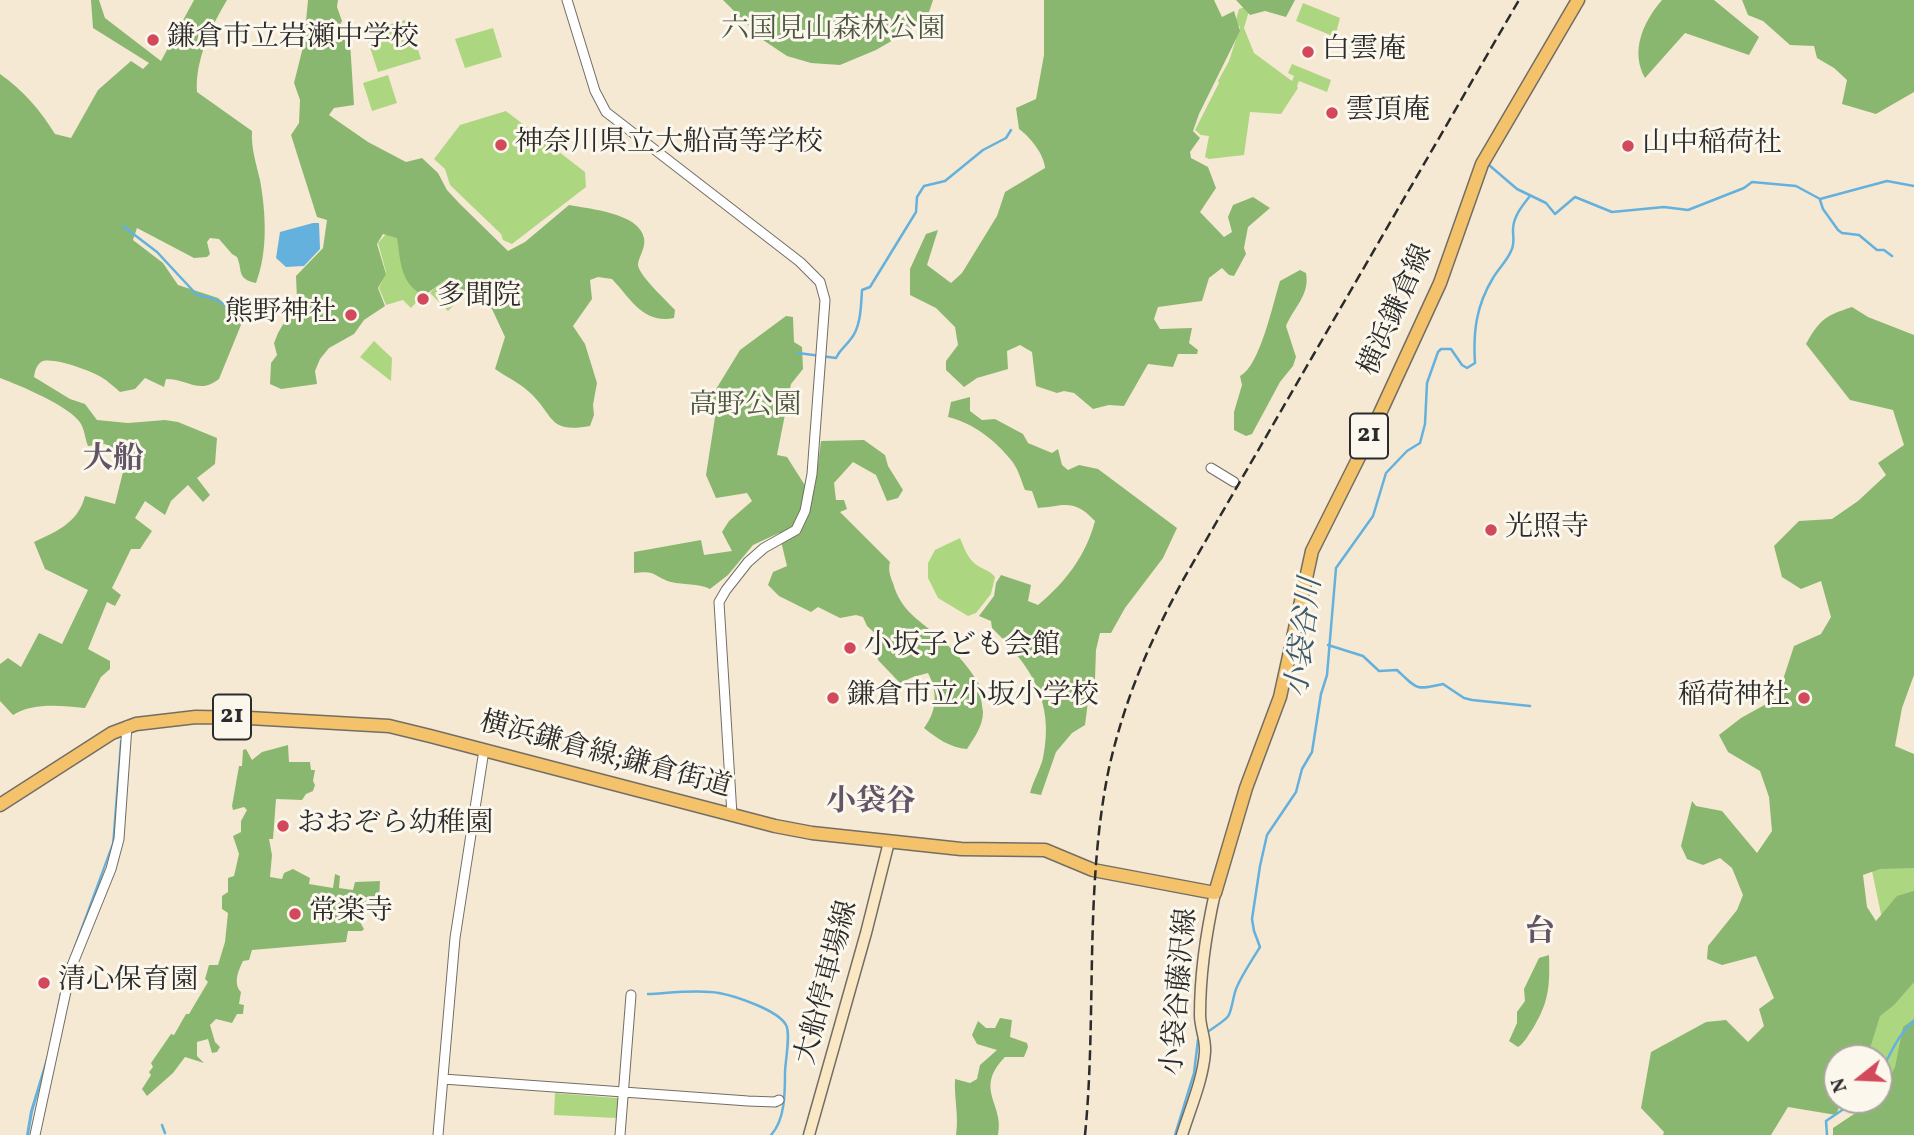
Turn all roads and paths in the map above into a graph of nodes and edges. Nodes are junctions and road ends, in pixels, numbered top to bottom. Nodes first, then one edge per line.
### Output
1 (567, 0) edge
2 (1578, 0) edge
3 (1211, 468) dead end
4 (1234, 482) dead end
5 (127, 726) junction
6 (484, 750) junction
7 (0, 805) edge
8 (732, 815) junction
9 (889, 842) junction
10 (1215, 892) junction
11 (631, 995) dead end
12 (443, 1079) junction
13 (623, 1091) junction
14 (779, 1100) dead end
15 (35, 1135) edge
16 (438, 1135) edge
17 (620, 1135) edge
18 (809, 1135) edge
19 (1182, 1135) edge

1 - 8 street
2 - 10 main road, 横浜鎌倉線 / 21
3 - 4 street
5 - 6 main road, 横浜鎌倉線;鎌倉街道 / 21
5 - 7 main road, 横浜鎌倉線;鎌倉街道 / 21
5 - 15 street
6 - 8 main road, 横浜鎌倉線;鎌倉街道 / 21
6 - 12 street
8 - 9 main road, 横浜鎌倉線;鎌倉街道 / 21
9 - 10 main road, 横浜鎌倉線;鎌倉街道 / 21
9 - 18 main road, 大船停車場線
10 - 19 main road, 小袋谷藤沢線
11 - 13 street
12 - 13 street
12 - 16 street
13 - 14 street
13 - 17 street

